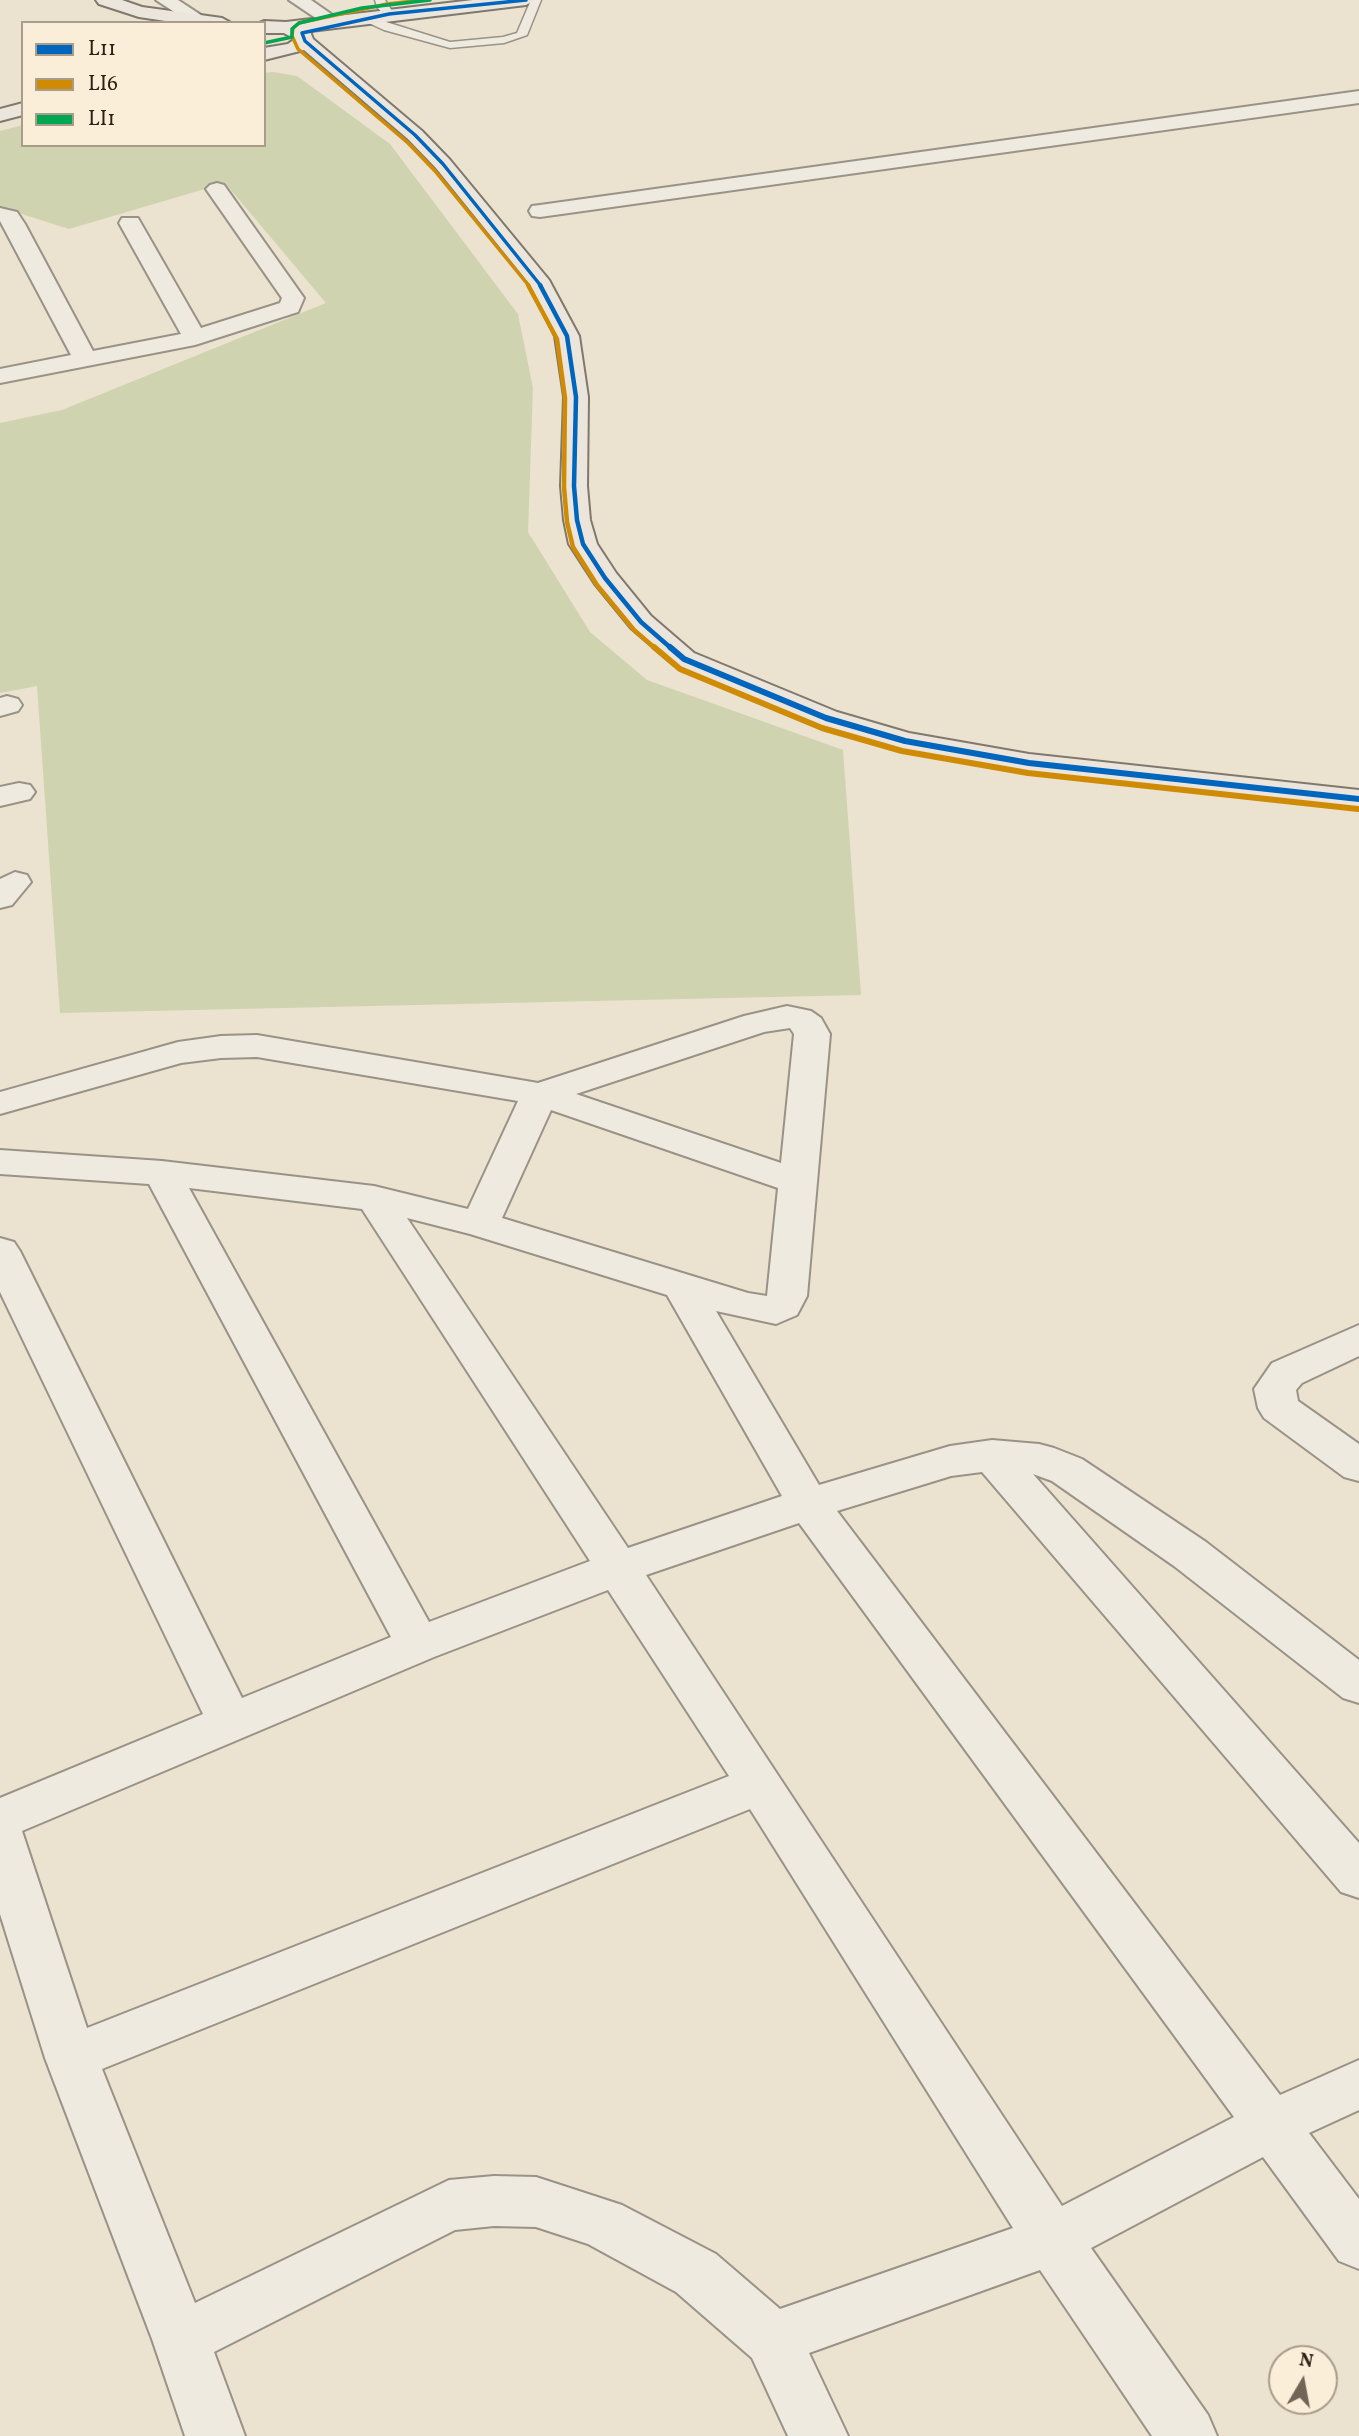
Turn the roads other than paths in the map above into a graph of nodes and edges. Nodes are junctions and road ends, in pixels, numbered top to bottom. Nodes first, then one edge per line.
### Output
1 (105, 0) edge
2 (165, 0) edge
3 (298, 0) edge
4 (526, 0) edge
5 (536, 0) edge
6 (385, 7) edge
7 (139, 12) junction
8 (363, 18) junction
9 (198, 19) junction
10 (153, 21) edge
11 (210, 21) edge
12 (332, 21) junction
13 (266, 27) edge
14 (298, 34) junction
15 (274, 53) edge
16 (346, 78) junction
17 (1359, 97) edge
18 (21, 110) edge
19 (0, 115) edge
20 (217, 189) dead end
21 (540, 211) dead end
22 (3, 217) edge
23 (130, 223) dead end
24 (195, 338) junction
25 (86, 361) junction
26 (0, 376) edge
27 (1359, 799) edge
28 (540, 1094) junction
29 (0, 1103) edge
30 (0, 1162) edge
31 (162, 1173) junction
32 (799, 1182) junction
33 (374, 1198) junction
34 (480, 1224) junction
35 (0, 1251) edge
36 (682, 1287) junction
37 (1359, 1339) edge
38 (992, 1455) junction
39 (1359, 1466) edge
40 (808, 1504) junction
41 (618, 1567) junction
42 (418, 1645) junction
43 (1359, 1685) edge
44 (231, 1723) junction
45 (760, 1784) junction
46 (0, 1819) edge
47 (0, 1835) edge
48 (1359, 1877) edge
49 (72, 2058) junction
50 (1359, 2084) edge
51 (1271, 2125) junction
52 (1052, 2240) junction
53 (1359, 2243) edge
54 (181, 2339) junction
55 (772, 2339) junction
56 (215, 2436) edge
57 (818, 2436) edge
58 (1187, 2436) edge

1 - 7 main road
2 - 9 street
3 - 12 street
4 - 6 main road
5 - 8 lane
6 - 8 main road
7 - 9 main road
7 - 10 main road
8 - 12 main road
8 - 14 main road
9 - 11 main road
12 - 14 main road
13 - 14 main road
14 - 15 main road
14 - 16 main road
15 - 16 main road
16 - 27 main road
17 - 21 street
18 - 19 main road
20 - 24 street
22 - 25 street
23 - 24 street
24 - 25 street
25 - 26 street
28 - 29 street
28 - 32 street
28 - 32 street
28 - 34 street
30 - 31 street
31 - 33 street
31 - 42 street
32 - 36 street
33 - 34 street
33 - 41 street
34 - 36 street
35 - 44 street
36 - 40 street
37 - 39 street
38 - 40 street
38 - 43 street
38 - 48 street
40 - 41 street
40 - 51 street
41 - 42 street
41 - 45 street
42 - 44 street
44 - 46 street
45 - 49 street
45 - 52 street
47 - 49 street
49 - 54 street
50 - 51 street
51 - 52 street
51 - 53 street
52 - 55 street
52 - 58 street
54 - 55 street
54 - 56 street
55 - 57 street

